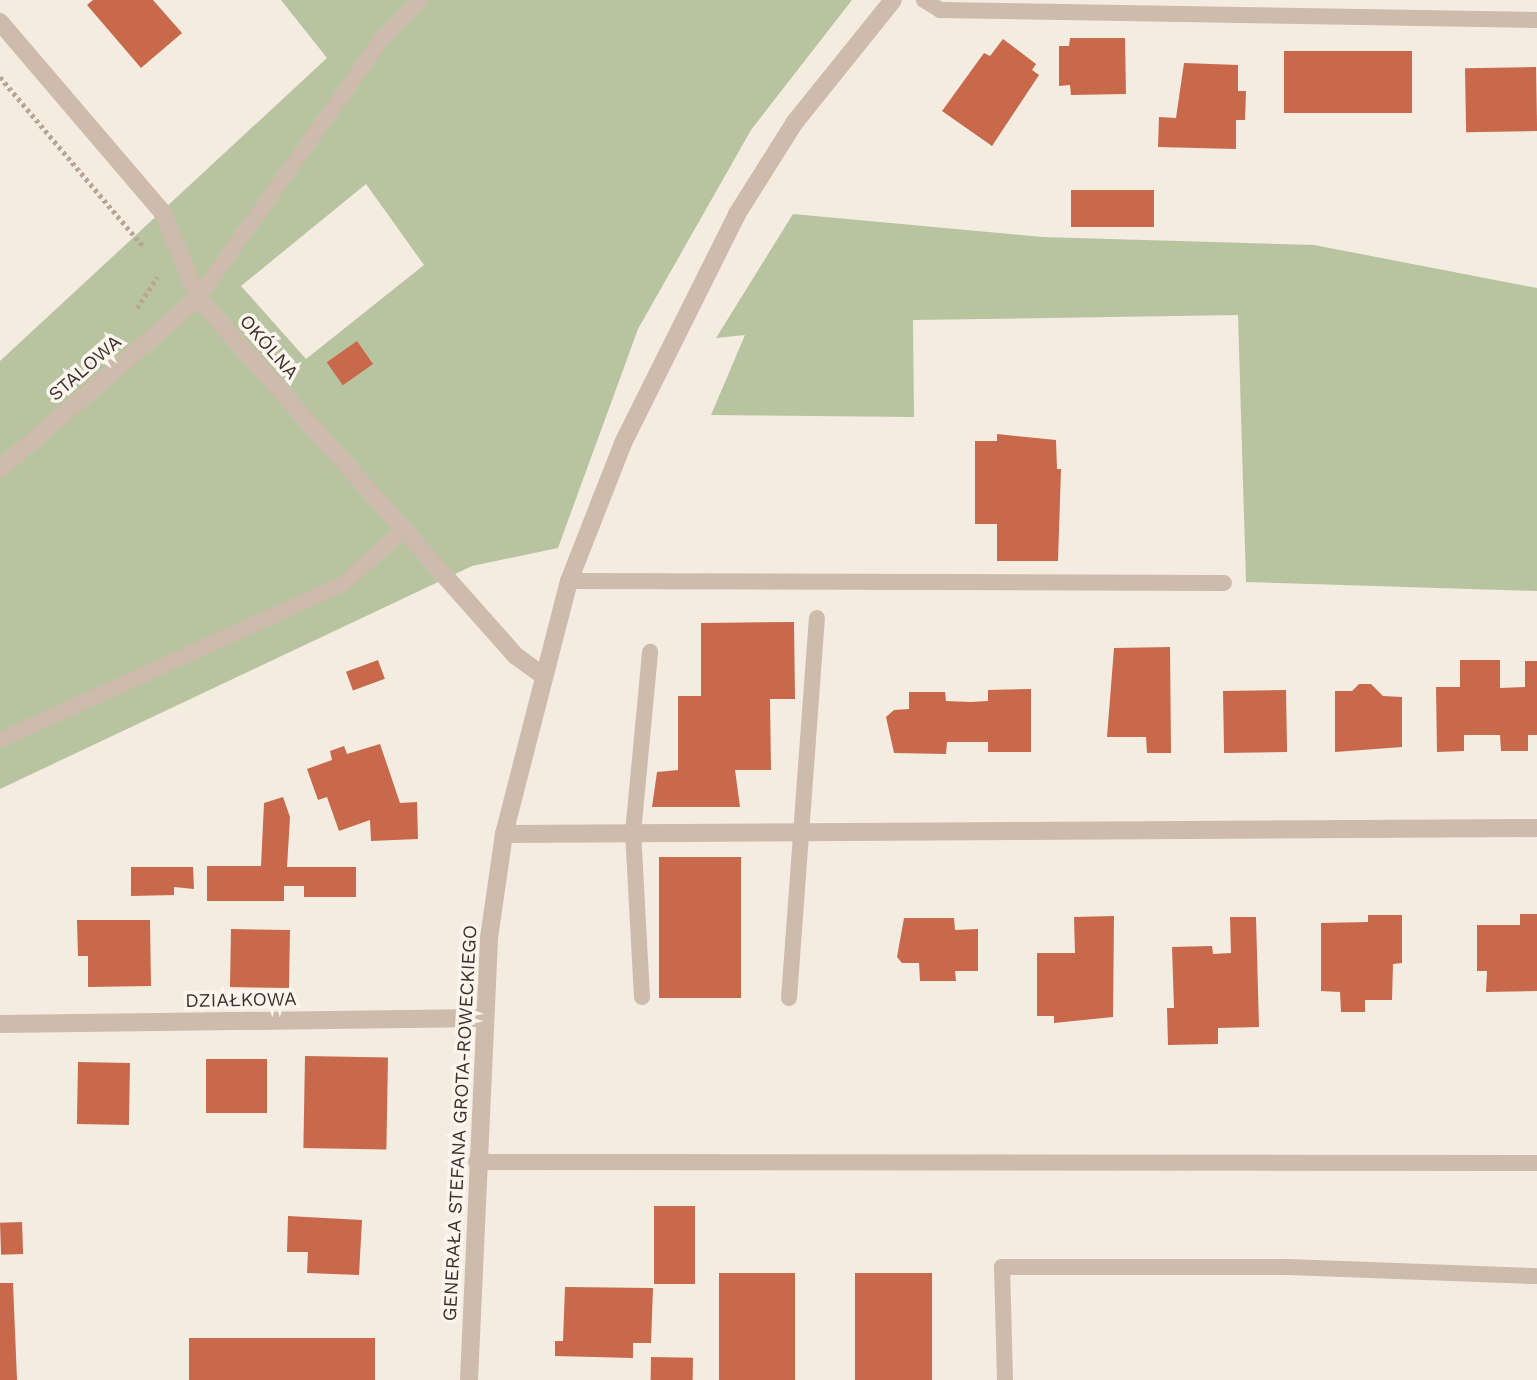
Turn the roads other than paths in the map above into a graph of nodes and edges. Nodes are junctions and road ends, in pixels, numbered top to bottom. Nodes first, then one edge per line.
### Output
1 (420, 0) edge
2 (893, 0) edge
3 (924, 0) edge
4 (1537, 20) edge
5 (0, 22) edge
6 (198, 298) junction
7 (0, 469) edge
8 (403, 530) junction
9 (569, 582) junction
10 (1224, 583) dead end
11 (817, 618) dead end
12 (650, 652) dead end
13 (541, 674) junction
14 (0, 740) edge
15 (1537, 828) edge
16 (801, 832) junction
17 (633, 833) junction
18 (504, 834) junction
19 (642, 997) dead end
20 (789, 998) dead end
21 (483, 1018) junction
22 (0, 1024) edge
23 (476, 1162) junction
24 (1537, 1163) edge
25 (1537, 1276) edge
26 (469, 1380) edge
27 (1005, 1380) edge

1 - 6 lane
2 - 9 street, GENERAŁA STEFANA GROTA-ROWECKIEGO
3 - 4 lane
5 - 6 street, OKÓLNA
6 - 7 street, STALOWA
6 - 8 street, OKÓLNA
8 - 13 street, OKÓLNA
8 - 14 lane
9 - 10 lane
9 - 13 street, GENERAŁA STEFANA GROTA-ROWECKIEGO
11 - 16 lane
12 - 17 lane
13 - 18 street, GENERAŁA STEFANA GROTA-ROWECKIEGO
15 - 16 street
16 - 17 street
16 - 20 lane
17 - 18 street
17 - 19 lane
18 - 21 street, GENERAŁA STEFANA GROTA-ROWECKIEGO
21 - 22 street, DZIAŁKOWA
21 - 23 street, GENERAŁA STEFANA GROTA-ROWECKIEGO
23 - 24 lane
23 - 26 street, GENERAŁA STEFANA GROTA-ROWECKIEGO
25 - 27 lane

